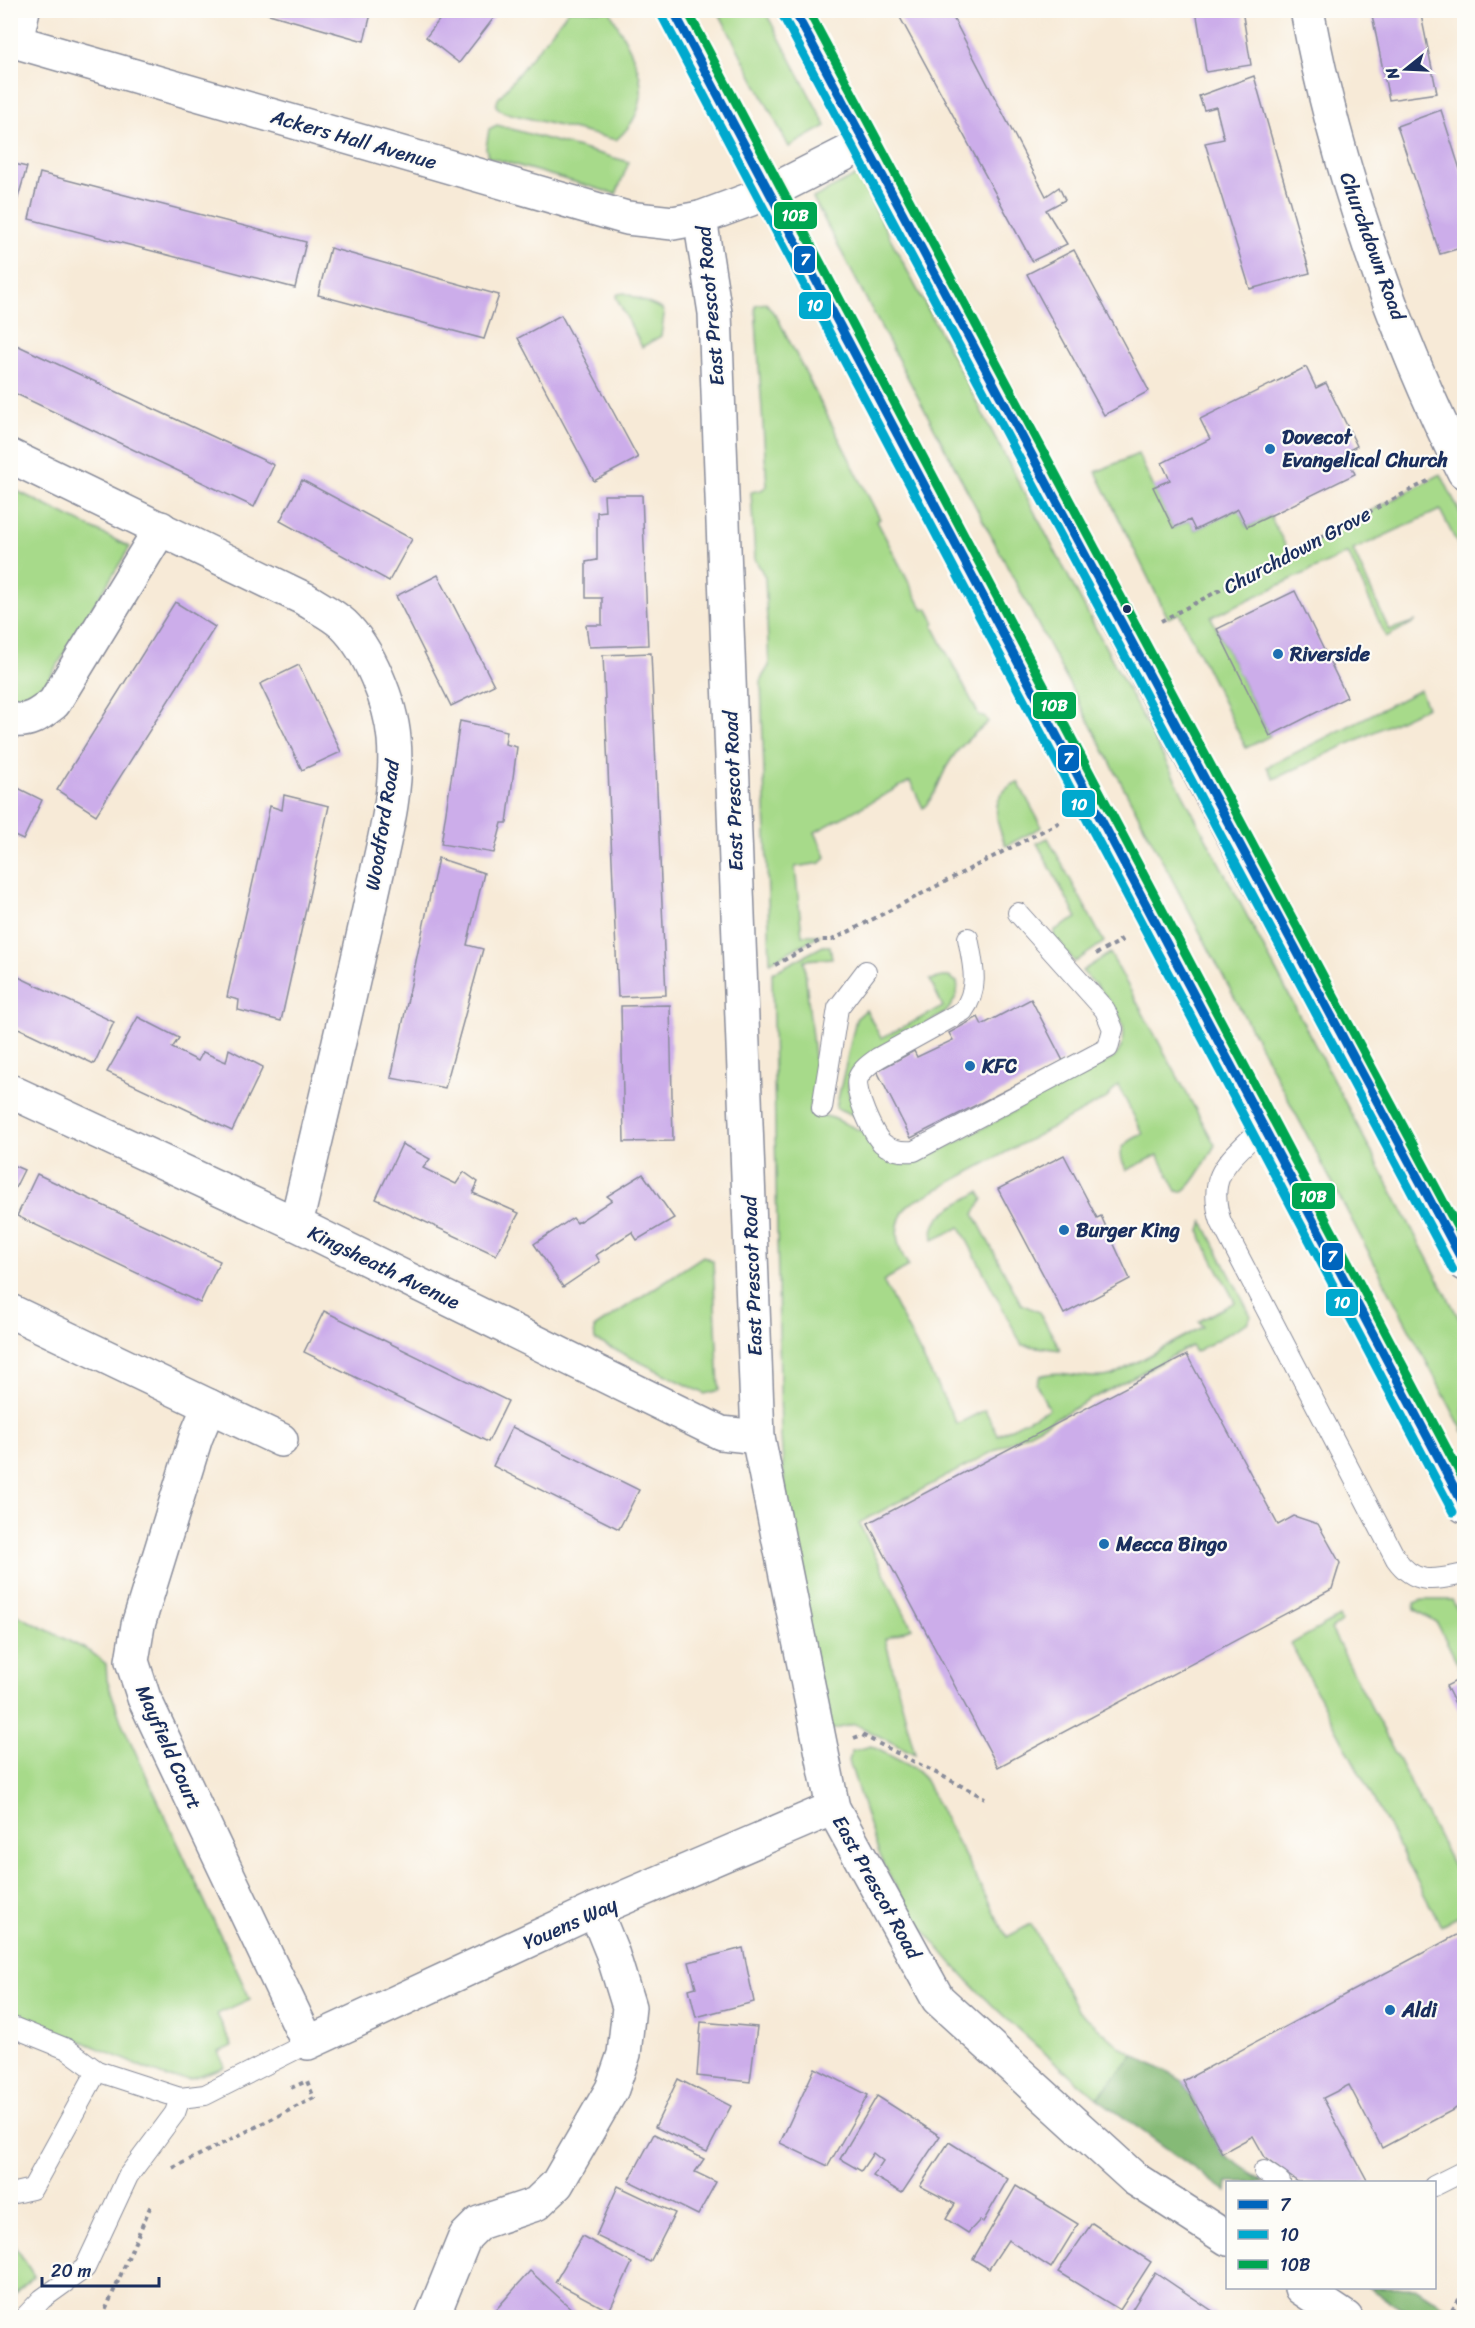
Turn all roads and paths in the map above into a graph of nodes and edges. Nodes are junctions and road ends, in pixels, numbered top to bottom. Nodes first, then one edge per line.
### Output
1 (673, 10) edge
2 (794, 10) edge
3 (1307, 10) edge
4 (17, 31) edge
5 (864, 144) junction
6 (770, 192) junction
7 (700, 218) junction
8 (10, 456) edge
9 (1463, 464) edge
10 (160, 528) junction
11 (1125, 636) junction
12 (10, 719) edge
13 (1094, 804) junction
14 (1062, 821) junction
15 (1067, 831) dead end
16 (1018, 913) dead end
17 (1116, 931) dead end
18 (968, 938) dead end
19 (866, 971) dead end
20 (1072, 974) junction
21 (740, 975) junction
22 (10, 1091) edge
23 (822, 1108) dead end
24 (1262, 1127) junction
25 (296, 1224) junction
26 (1464, 1264) edge
27 (10, 1311) edge
28 (209, 1406) junction
29 (758, 1437) junction
30 (281, 1440) dead end
31 (1464, 1506) edge
32 (1464, 1574) edge
33 (820, 1748) junction
34 (985, 1798) dead end
35 (833, 1808) junction
36 (595, 1910) junction
37 (10, 2026) edge
38 (308, 2043) junction
39 (97, 2071) junction
40 (286, 2091) dead end
41 (180, 2098) junction
42 (1263, 2171) dead end
43 (1464, 2171) edge
44 (168, 2173) dead end
45 (1278, 2181) edge
46 (1436, 2185) edge
47 (10, 2194) edge
48 (153, 2201) dead end
49 (1226, 2238) edge
50 (1302, 2289) edge
51 (1464, 2292) edge
52 (24, 2318) edge
53 (102, 2318) edge
54 (432, 2318) edge
55 (1346, 2318) edge
56 (1448, 2318) edge

1 - 6 main road
2 - 5 main road
3 - 9 main road, Churchdown Road
4 - 7 main road, Ackers Hall Avenue
5 - 6 main road, East Prescot Road
5 - 11 main road
6 - 7 main road, East Prescot Road
6 - 13 main road
7 - 21 main road, East Prescot Road
8 - 10 main road, Woodford Road
9 - 11 path, Churchdown Grove
10 - 12 main road
10 - 25 main road, Woodford Road
11 - 26 main road
13 - 14 path
13 - 24 main road
14 - 15 path
14 - 21 path
16 - 20 lane
17 - 20 path
18 - 20 lane
19 - 23 lane
21 - 29 main road, East Prescot Road
22 - 25 main road, Kingsheath Avenue
24 - 31 main road
24 - 32 lane
25 - 29 main road, Kingsheath Avenue
27 - 28 main road
28 - 30 main road
28 - 38 main road, Mayfield Court
29 - 33 main road, East Prescot Road
33 - 34 path
33 - 35 main road, East Prescot Road
35 - 36 main road, Youens Way
35 - 49 main road, East Prescot Road
36 - 38 main road, Youens Way
36 - 54 main road
37 - 39 lane
38 - 41 lane
39 - 41 lane
39 - 47 lane
40 - 44 path
41 - 52 lane
42 - 45 lane
43 - 46 lane
48 - 53 path
50 - 55 main road
51 - 56 path

